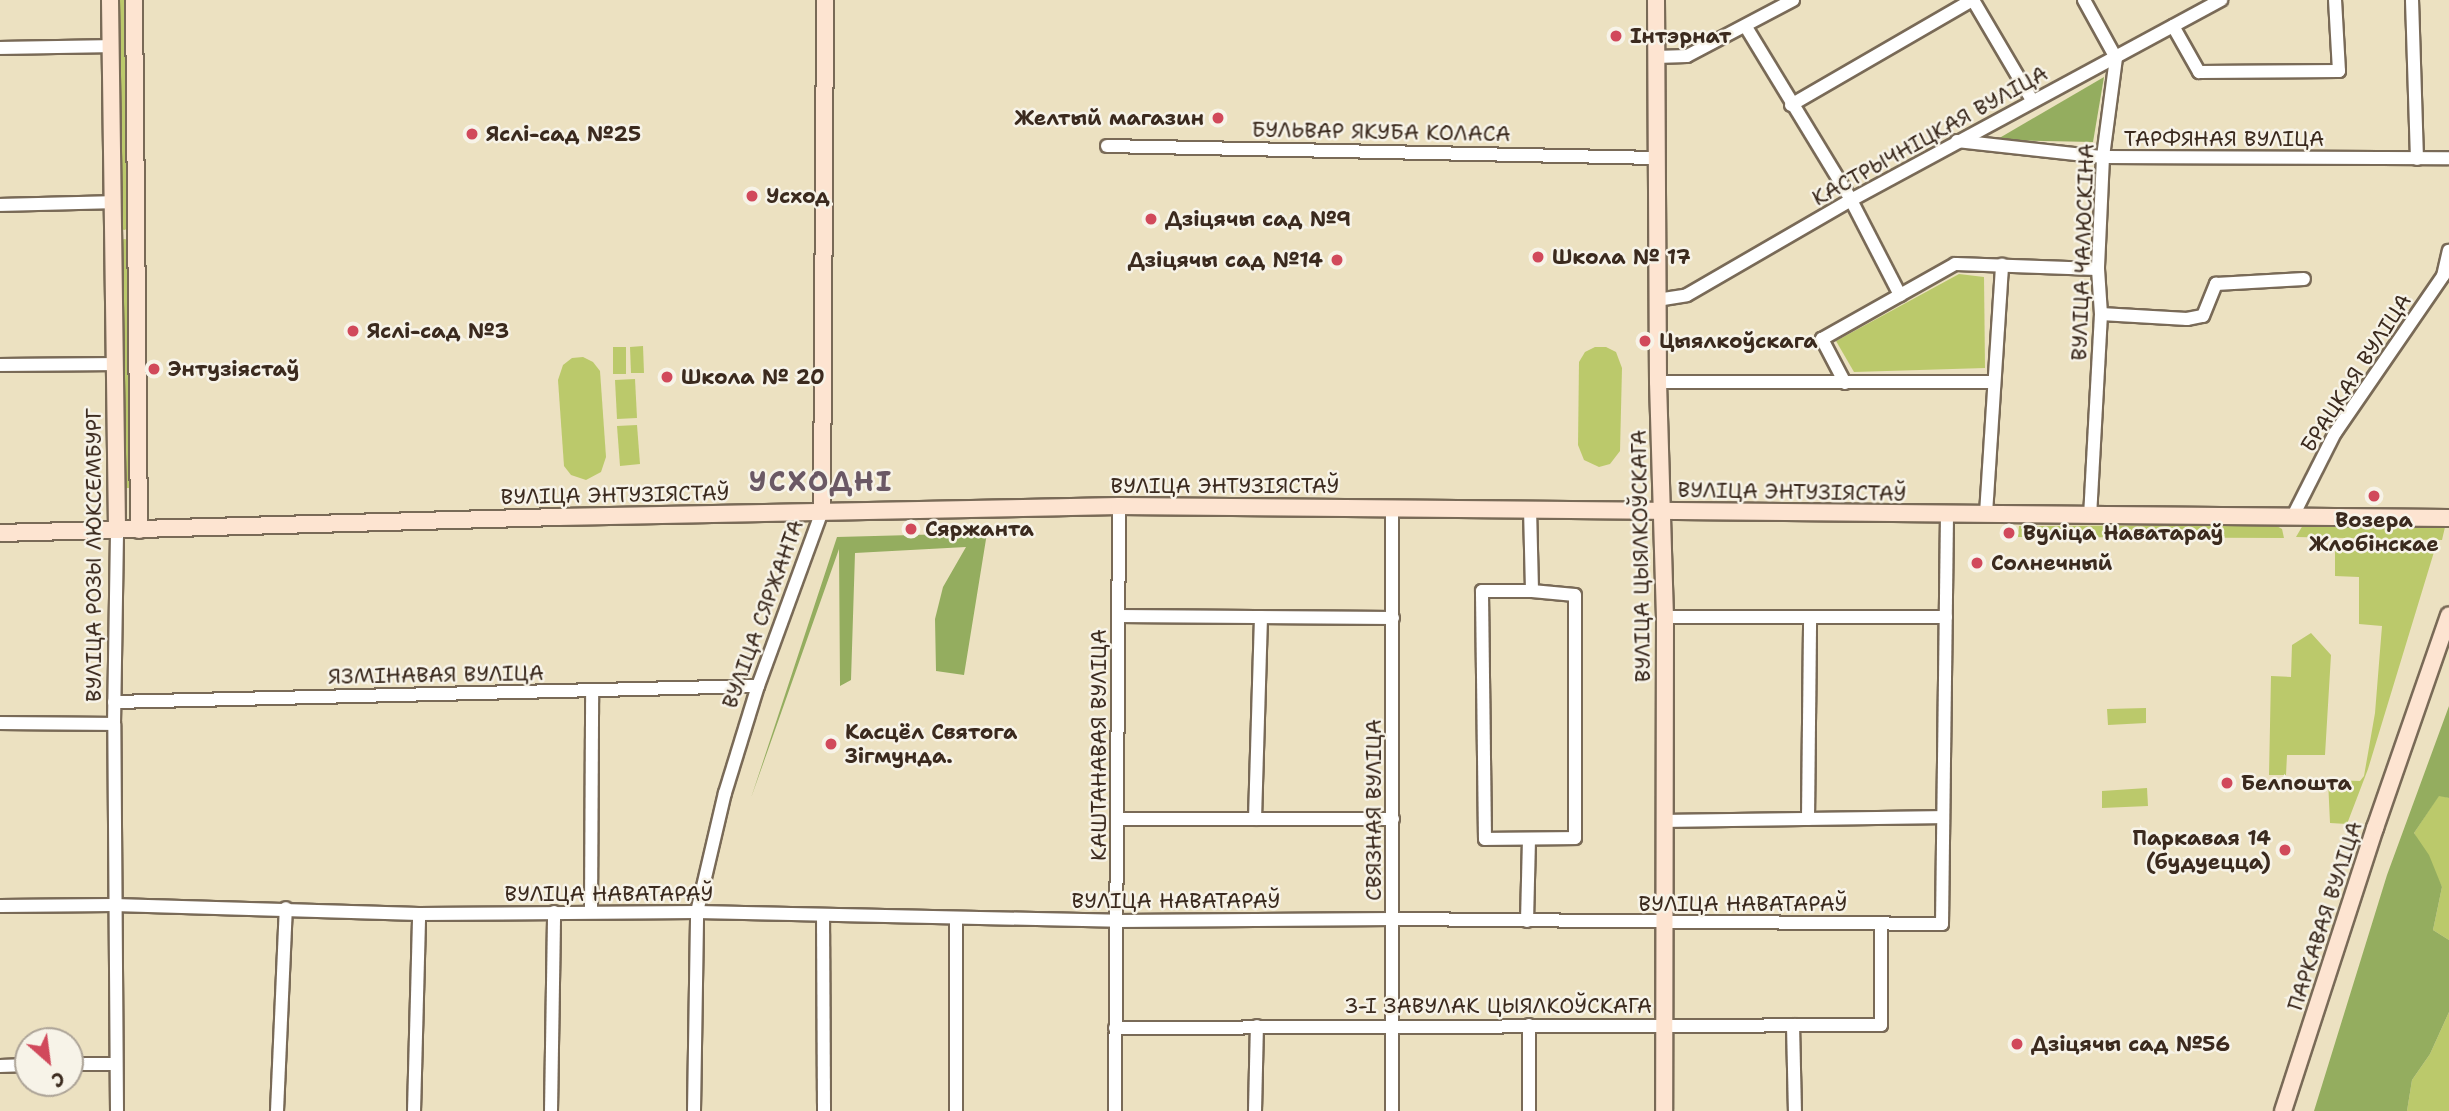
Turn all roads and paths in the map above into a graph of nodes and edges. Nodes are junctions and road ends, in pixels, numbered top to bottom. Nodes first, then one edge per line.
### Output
1 (110, 0) edge
2 (134, 0) edge
3 (825, 0) edge
4 (1656, 0) edge
5 (1793, 0) edge
6 (1972, 0) edge
7 (2084, 0) edge
8 (2190, 0) edge
9 (2221, 0) edge
10 (2335, 0) edge
11 (2412, 0) edge
12 (2198, 13) junction
13 (1749, 25) junction
14 (2174, 26) junction
15 (111, 46) junction
16 (0, 48) edge
17 (1656, 57) junction
18 (2116, 58) junction
19 (2032, 100) junction
20 (1791, 104) junction
21 (1957, 142) junction
22 (1107, 146) dead end
23 (2103, 157) junction
24 (2449, 158) edge
25 (1655, 159) junction
26 (2417, 159) junction
27 (1851, 200) junction
28 (113, 202) junction
29 (0, 205) edge
30 (2449, 251) edge
31 (2001, 265) junction
32 (2098, 269) junction
33 (2304, 279) dead end
34 (1900, 295) junction
35 (1657, 300) junction
36 (2101, 314) junction
37 (115, 364) junction
38 (0, 365) edge
39 (1658, 382) junction
40 (1994, 382) junction
41 (1845, 383) junction
42 (1119, 506) junction
43 (1392, 508) junction
44 (1530, 508) junction
45 (822, 511) junction
46 (1661, 511) junction
47 (1947, 514) junction
48 (1986, 514) junction
49 (2090, 514) junction
50 (2293, 516) junction
51 (2449, 518) edge
52 (117, 530) junction
53 (139, 530) junction
54 (0, 533) edge
55 (1532, 591) junction
56 (2449, 616) edge
57 (1118, 617) junction
58 (1261, 617) junction
59 (1665, 617) junction
60 (1810, 617) junction
61 (1946, 617) junction
62 (1393, 618) junction
63 (758, 686) junction
64 (592, 691) junction
65 (114, 702) junction
66 (0, 723) edge
67 (114, 724) junction
68 (1943, 817) junction
69 (1118, 819) junction
70 (1255, 819) junction
71 (1393, 819) junction
72 (1808, 819) junction
73 (1666, 821) junction
74 (1529, 839) junction
75 (114, 905) junction
76 (0, 906) edge
77 (286, 908) junction
78 (554, 912) junction
79 (591, 912) junction
80 (698, 912) junction
81 (419, 914) junction
82 (823, 915) junction
83 (956, 919) junction
84 (1393, 919) junction
85 (1118, 921) junction
86 (1527, 921) junction
87 (1664, 922) junction
88 (1881, 924) junction
89 (1393, 1024) junction
90 (1529, 1025) junction
91 (1793, 1025) junction
92 (1257, 1026) junction
93 (1663, 1026) junction
94 (1115, 1028) junction
95 (84, 1064) edge
96 (115, 1064) junction
97 (117, 1111) edge
98 (277, 1111) edge
99 (414, 1111) edge
100 (551, 1111) edge
101 (694, 1111) edge
102 (824, 1111) edge
103 (956, 1111) edge
104 (1115, 1111) edge
105 (1255, 1111) edge
106 (1392, 1111) edge
107 (1529, 1111) edge
108 (1664, 1111) edge
109 (1795, 1111) edge
110 (2283, 1111) edge

1 - 15 main road, ВУЛІЦА РОЗЫ ЛЮКСЕМБУРГ
2 - 53 main road, ВУЛІЦА РОЗЫ ЛЮКСЕМБУРГ
3 - 45 main road, ВУЛІЦА СЯРЖАНТА
4 - 17 main road, ВУЛІЦА ЦЫЯЛКОЎСКАГА
5 - 13 street
6 - 19 street
6 - 20 street
7 - 18 street
8 - 12 street
9 - 12 street, КАСТРЫЧНІЦКАЯ ВУЛІЦА
10 - 14 street
11 - 26 street
12 - 14 street, КАСТРЫЧНІЦКАЯ ВУЛІЦА
13 - 17 street
13 - 20 street
14 - 18 street, КАСТРЫЧНІЦКАЯ ВУЛІЦА
15 - 16 street
15 - 28 main road, ВУЛІЦА РОЗЫ ЛЮКСЕМБУРГ
17 - 25 main road, ВУЛІЦА ЦЫЯЛКОЎСКАГА
18 - 19 street, КАСТРЫЧНІЦКАЯ ВУЛІЦА
18 - 23 street, ВУЛІЦА ЧАЛЮСКІНА
19 - 21 street, КАСТРЫЧНІЦКАЯ ВУЛІЦА
20 - 27 street
21 - 23 street, ТАРФЯНАЯ ВУЛІЦА
21 - 27 street, КАСТРЫЧНІЦКАЯ ВУЛІЦА
22 - 25 street, БУЛЬВАР ЯКУБА КОЛАСА
23 - 26 street, ТАРФЯНАЯ ВУЛІЦА
23 - 32 street, ВУЛІЦА ЧАЛЮСКІНА
24 - 26 street, ТАРФЯНАЯ ВУЛІЦА
25 - 35 main road, ВУЛІЦА ЦЫЯЛКОЎСКАГА
27 - 34 street
27 - 35 street, КАСТРЫЧНІЦКАЯ ВУЛІЦА
28 - 29 street
28 - 37 main road, ВУЛІЦА РОЗЫ ЛЮКСЕМБУРГ
30 - 50 street, БРАЦКАЯ ВУЛІЦА
31 - 32 street
31 - 34 street
31 - 40 street
32 - 36 street, ВУЛІЦА ЧАЛЮСКІНА
33 - 36 street
34 - 41 street
35 - 39 main road, ВУЛІЦА ЦЫЯЛКОЎСКАГА
36 - 49 street, ВУЛІЦА ЧАЛЮСКІНА
37 - 38 street
37 - 52 main road, ВУЛІЦА РОЗЫ ЛЮКСЕМБУРГ
39 - 41 street
39 - 46 main road, ВУЛІЦА ЦЫЯЛКОЎСКАГА
40 - 41 street
40 - 48 street
42 - 43 main road, ВУЛІЦА ЭНТУЗІЯСТАЎ
42 - 45 main road, ВУЛІЦА ЭНТУЗІЯСТАЎ
42 - 57 street, КАШТАНАВАЯ ВУЛІЦА
43 - 44 main road, ВУЛІЦА ЭНТУЗІЯСТАЎ
43 - 62 street, СВЯЗНАЯ ВУЛІЦА
44 - 46 main road, ВУЛІЦА ЭНТУЗІЯСТАЎ
44 - 55 street
45 - 53 main road, ВУЛІЦА ЭНТУЗІЯСТАЎ
45 - 63 street, ВУЛІЦА СЯРЖАНТА
46 - 47 main road, ВУЛІЦА ЭНТУЗІЯСТАЎ
46 - 59 main road, ВУЛІЦА ЦЫЯЛКОЎСКАГА
47 - 48 main road, ВУЛІЦА ЭНТУЗІЯСТАЎ
47 - 61 street, ВУЛІЦА НАВАТАРАЎ
48 - 49 main road, ВУЛІЦА ЭНТУЗІЯСТАЎ
49 - 50 main road, ВУЛІЦА ЭНТУЗІЯСТАЎ
50 - 51 main road, ВУЛІЦА ЭНТУЗІЯСТАЎ
52 - 53 main road, ВУЛІЦА ЭНТУЗІЯСТАЎ
52 - 54 main road, ВУЛІЦА ЭНТУЗІЯСТАЎ
52 - 65 street, ВУЛІЦА РОЗЫ ЛЮКСЕМБУРГ
55 - 74 street
55 - 74 street
56 - 110 main road, ПАРКАВАЯ ВУЛІЦА
57 - 58 street
57 - 69 street, КАШТАНАВАЯ ВУЛІЦА
58 - 62 street
58 - 70 street
59 - 60 street
59 - 73 main road, ВУЛІЦА ЦЫЯЛКОЎСКАГА
60 - 61 street
60 - 72 street
61 - 68 street, ВУЛІЦА НАВАТАРАЎ
62 - 71 street, СВЯЗНАЯ ВУЛІЦА
63 - 64 street, ЯЗМІНАВАЯ ВУЛІЦА
63 - 80 street, ВУЛІЦА СЯРЖАНТА
64 - 65 street, ЯЗМІНАВАЯ ВУЛІЦА
64 - 79 street
65 - 67 street, ВУЛІЦА РОЗЫ ЛЮКСЕМБУРГ
66 - 67 street
67 - 75 street, ВУЛІЦА РОЗЫ ЛЮКСЕМБУРГ
68 - 72 street
68 - 88 street, ВУЛІЦА НАВАТАРАЎ
69 - 70 street
69 - 85 street, КАШТАНАВАЯ ВУЛІЦА
70 - 71 street
71 - 84 street, СВЯЗНАЯ ВУЛІЦА
72 - 73 street
73 - 87 main road, ВУЛІЦА ЦЫЯЛКОЎСКАГА
74 - 86 street
75 - 76 street, ВУЛІЦА НАВАТАРАЎ
75 - 77 street, ВУЛІЦА НАВАТАРАЎ
75 - 96 street, ВУЛІЦА РОЗЫ ЛЮКСЕМБУРГ
77 - 81 street, ВУЛІЦА НАВАТАРАЎ
77 - 98 street
78 - 79 street, ВУЛІЦА НАВАТАРАЎ
78 - 81 street, ВУЛІЦА НАВАТАРАЎ
78 - 100 street
79 - 80 street, ВУЛІЦА НАВАТАРАЎ
80 - 82 street, ВУЛІЦА НАВАТАРАЎ
80 - 101 street, ВУЛІЦА СЯРЖАНТА
81 - 99 street
82 - 83 street, ВУЛІЦА НАВАТАРАЎ
82 - 102 street
83 - 85 street, ВУЛІЦА НАВАТАРАЎ
83 - 103 street
84 - 85 street, ВУЛІЦА НАВАТАРАЎ
84 - 86 street, ВУЛІЦА НАВАТАРАЎ
84 - 89 street, СВЯЗНАЯ ВУЛІЦА
85 - 94 street, КАШТАНАВАЯ ВУЛІЦА
86 - 87 street, ВУЛІЦА НАВАТАРАЎ
87 - 88 street, ВУЛІЦА НАВАТАРАЎ
87 - 93 main road, ВУЛІЦА ЦЫЯЛКОЎСКАГА
88 - 91 street, 3-І ЗАВУЛАК ЦЫЯЛКОЎСКАГА
89 - 90 street, 3-І ЗАВУЛАК ЦЫЯЛКОЎСКАГА
89 - 92 street, 3-І ЗАВУЛАК ЦЫЯЛКОЎСКАГА
89 - 106 street, СВЯЗНАЯ ВУЛІЦА
90 - 93 street, 3-І ЗАВУЛАК ЦЫЯЛКОЎСКАГА
90 - 107 street
91 - 93 street, 3-І ЗАВУЛАК ЦЫЯЛКОЎСКАГА
91 - 109 street
92 - 94 street, 3-І ЗАВУЛАК ЦЫЯЛКОЎСКАГА
92 - 105 street
93 - 108 main road, ВУЛІЦА ЦЫЯЛКОЎСКАГА
94 - 104 street, КАШТАНАВАЯ ВУЛІЦА
95 - 96 street
96 - 97 street, ВУЛІЦА РОЗЫ ЛЮКСЕМБУРГ

